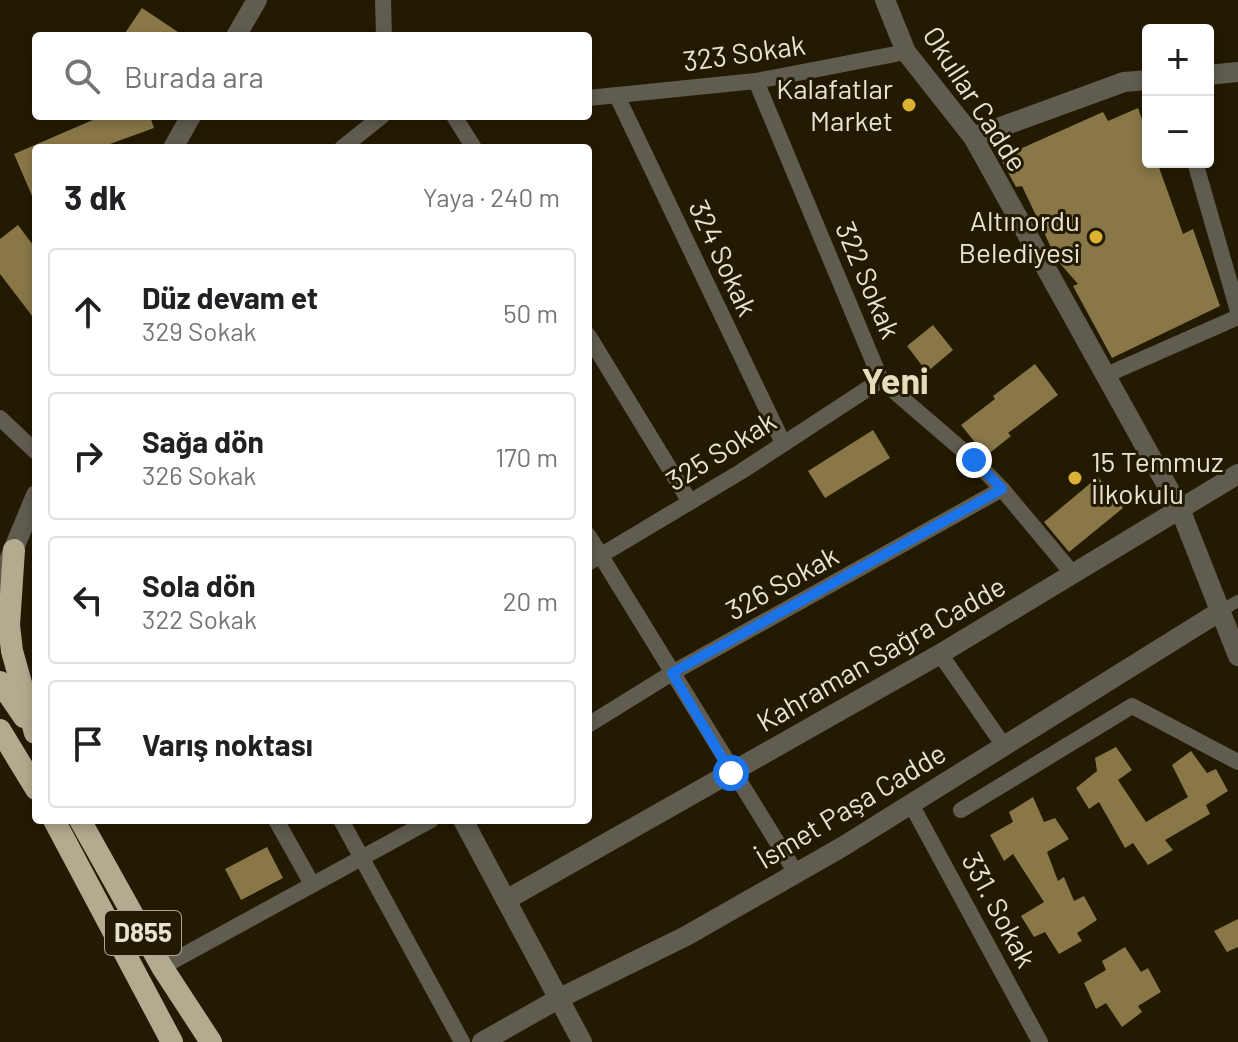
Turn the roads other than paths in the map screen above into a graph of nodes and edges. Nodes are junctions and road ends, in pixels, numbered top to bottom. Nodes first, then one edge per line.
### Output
1 (257, 0) edge
2 (383, 0) edge
3 (885, 0) edge
4 (238, 32) edge
5 (384, 32) edge
6 (906, 52) junction
7 (1238, 72) edge
8 (1214, 74) edge
9 (1142, 80) edge
10 (756, 81) junction
11 (617, 96) junction
12 (592, 98) edge
13 (189, 120) edge
14 (377, 120) edge
15 (456, 120) edge
16 (976, 136) junction
17 (175, 144) edge
18 (347, 144) edge
19 (472, 144) edge
20 (1197, 168) edge
21 (1238, 314) edge
22 (592, 342) edge
23 (1107, 374) junction
24 (881, 380) junction
25 (0, 418) edge
26 (783, 443) junction
27 (32, 448) edge
28 (1238, 474) edge
29 (1002, 489) junction
30 (690, 502) junction
31 (32, 503) edge
32 (1183, 507) junction
33 (7, 547) edge
34 (595, 558) edge
35 (1073, 574) junction
36 (0, 582) edge
37 (1238, 601) edge
38 (1219, 612) junction
39 (940, 654) junction
40 (1238, 656) edge
41 (672, 673) junction
42 (0, 682) edge
43 (32, 719) edge
44 (592, 723) edge
45 (32, 728) edge
46 (0, 730) edge
47 (1004, 746) junction
48 (1238, 762) edge
49 (731, 773) junction
50 (32, 782) edge
51 (911, 804) junction
52 (961, 810) dead end
53 (56, 824) edge
54 (82, 824) edge
55 (278, 824) edge
56 (343, 824) edge
57 (424, 824) edge
58 (465, 824) edge
59 (361, 858) junction
60 (796, 873) junction
61 (312, 884) junction
62 (506, 900) junction
63 (162, 967) junction
64 (560, 998) junction
65 (172, 1042) edge
66 (211, 1042) edge
67 (462, 1042) edge
68 (482, 1042) edge
69 (582, 1042) edge
70 (1040, 1042) edge

1 - 4 street
2 - 5 street
3 - 6 street, Okullar Cadde
6 - 10 street, 323 Sokak
6 - 16 street, Okullar Cadde
7 - 8 street
9 - 16 street
10 - 11 street, 323 Sokak
10 - 24 street, 322 Sokak
11 - 12 street, 323 Sokak
11 - 26 street, 324 Sokak
13 - 17 street
14 - 18 street
15 - 19 street
16 - 23 street, Okullar Cadde
20 - 21 street
21 - 23 street
22 - 30 street
23 - 32 street, Okullar Cadde
24 - 26 street, 325 Sokak
24 - 29 street, 322 Sokak
25 - 27 street
26 - 30 street, 325 Sokak
28 - 32 street, Kahraman Sağra Cadde
29 - 35 street, 322 Sokak
29 - 41 street, 326 Sokak
30 - 34 street, 325 Sokak
31 - 33 street
32 - 35 street, Kahraman Sağra Cadde
32 - 38 street, Okullar Cadde
33 - 36 street
33 - 43 highway
34 - 41 street
35 - 39 street, Kahraman Sağra Cadde
37 - 38 street, İsmet Paşa Cadde
38 - 40 street, Okullar Cadde
38 - 47 street, İsmet Paşa Cadde
39 - 47 street
39 - 49 street, Kahraman Sağra Cadde
41 - 44 street, 326 Sokak
41 - 49 street
42 - 45 highway
46 - 50 highway
47 - 51 street, İsmet Paşa Cadde
48 - 52 street
49 - 60 street
49 - 62 street, Kahraman Sağra Cadde
51 - 60 street, İsmet Paşa Cadde
51 - 70 street, 331. Sokak
53 - 65 highway, D855
54 - 63 highway, D855
55 - 61 street
56 - 59 street
57 - 59 street
58 - 62 street
59 - 61 street
59 - 67 street
60 - 64 street, İsmet Paşa Cadde
61 - 63 street
62 - 64 street
63 - 66 highway, D855
64 - 68 street, İsmet Paşa Cadde
64 - 69 street

